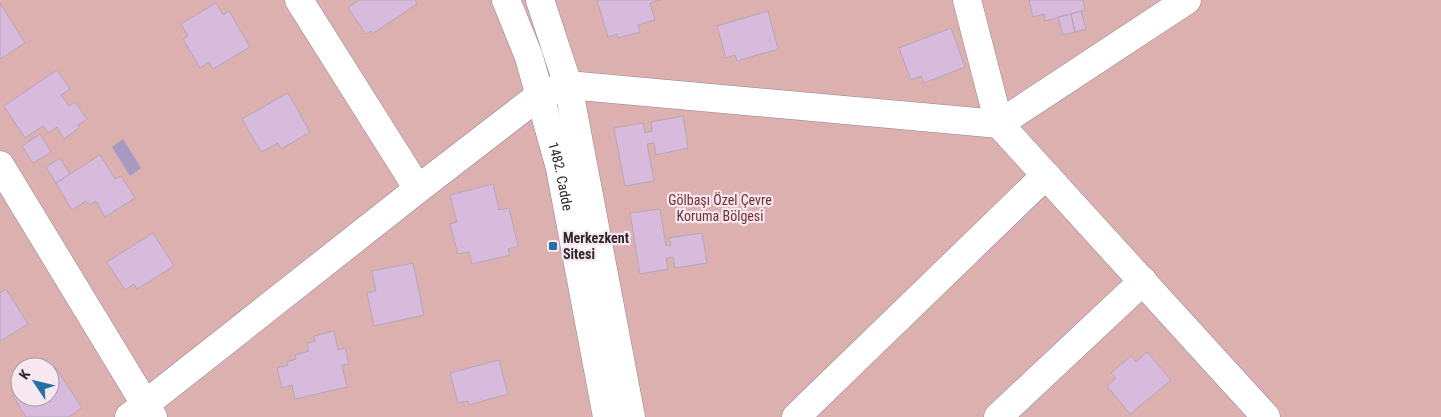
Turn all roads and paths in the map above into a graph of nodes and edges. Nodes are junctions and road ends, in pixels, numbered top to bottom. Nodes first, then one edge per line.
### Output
1 (299, 0) edge
2 (506, 0) edge
3 (540, 0) edge
4 (967, 0) edge
5 (1187, 0) edge
6 (568, 85) junction
7 (540, 95) junction
8 (999, 124) junction
9 (0, 165) edge
10 (1046, 175) junction
11 (418, 189) junction
12 (1143, 281) junction
13 (142, 413) edge
14 (607, 417) edge
15 (631, 417) edge
16 (796, 417) edge
17 (998, 417) edge
18 (1266, 417) edge

1 - 11 street
2 - 7 street, 1482. Cadde
3 - 6 street, 1482. Cadde
4 - 8 street
5 - 8 street
6 - 7 street
6 - 8 street
6 - 15 street, 1482. Cadde
7 - 11 street
7 - 14 street, 1482. Cadde
8 - 10 street
9 - 13 street
10 - 12 street
10 - 16 street
11 - 13 street
12 - 17 street
12 - 18 street

